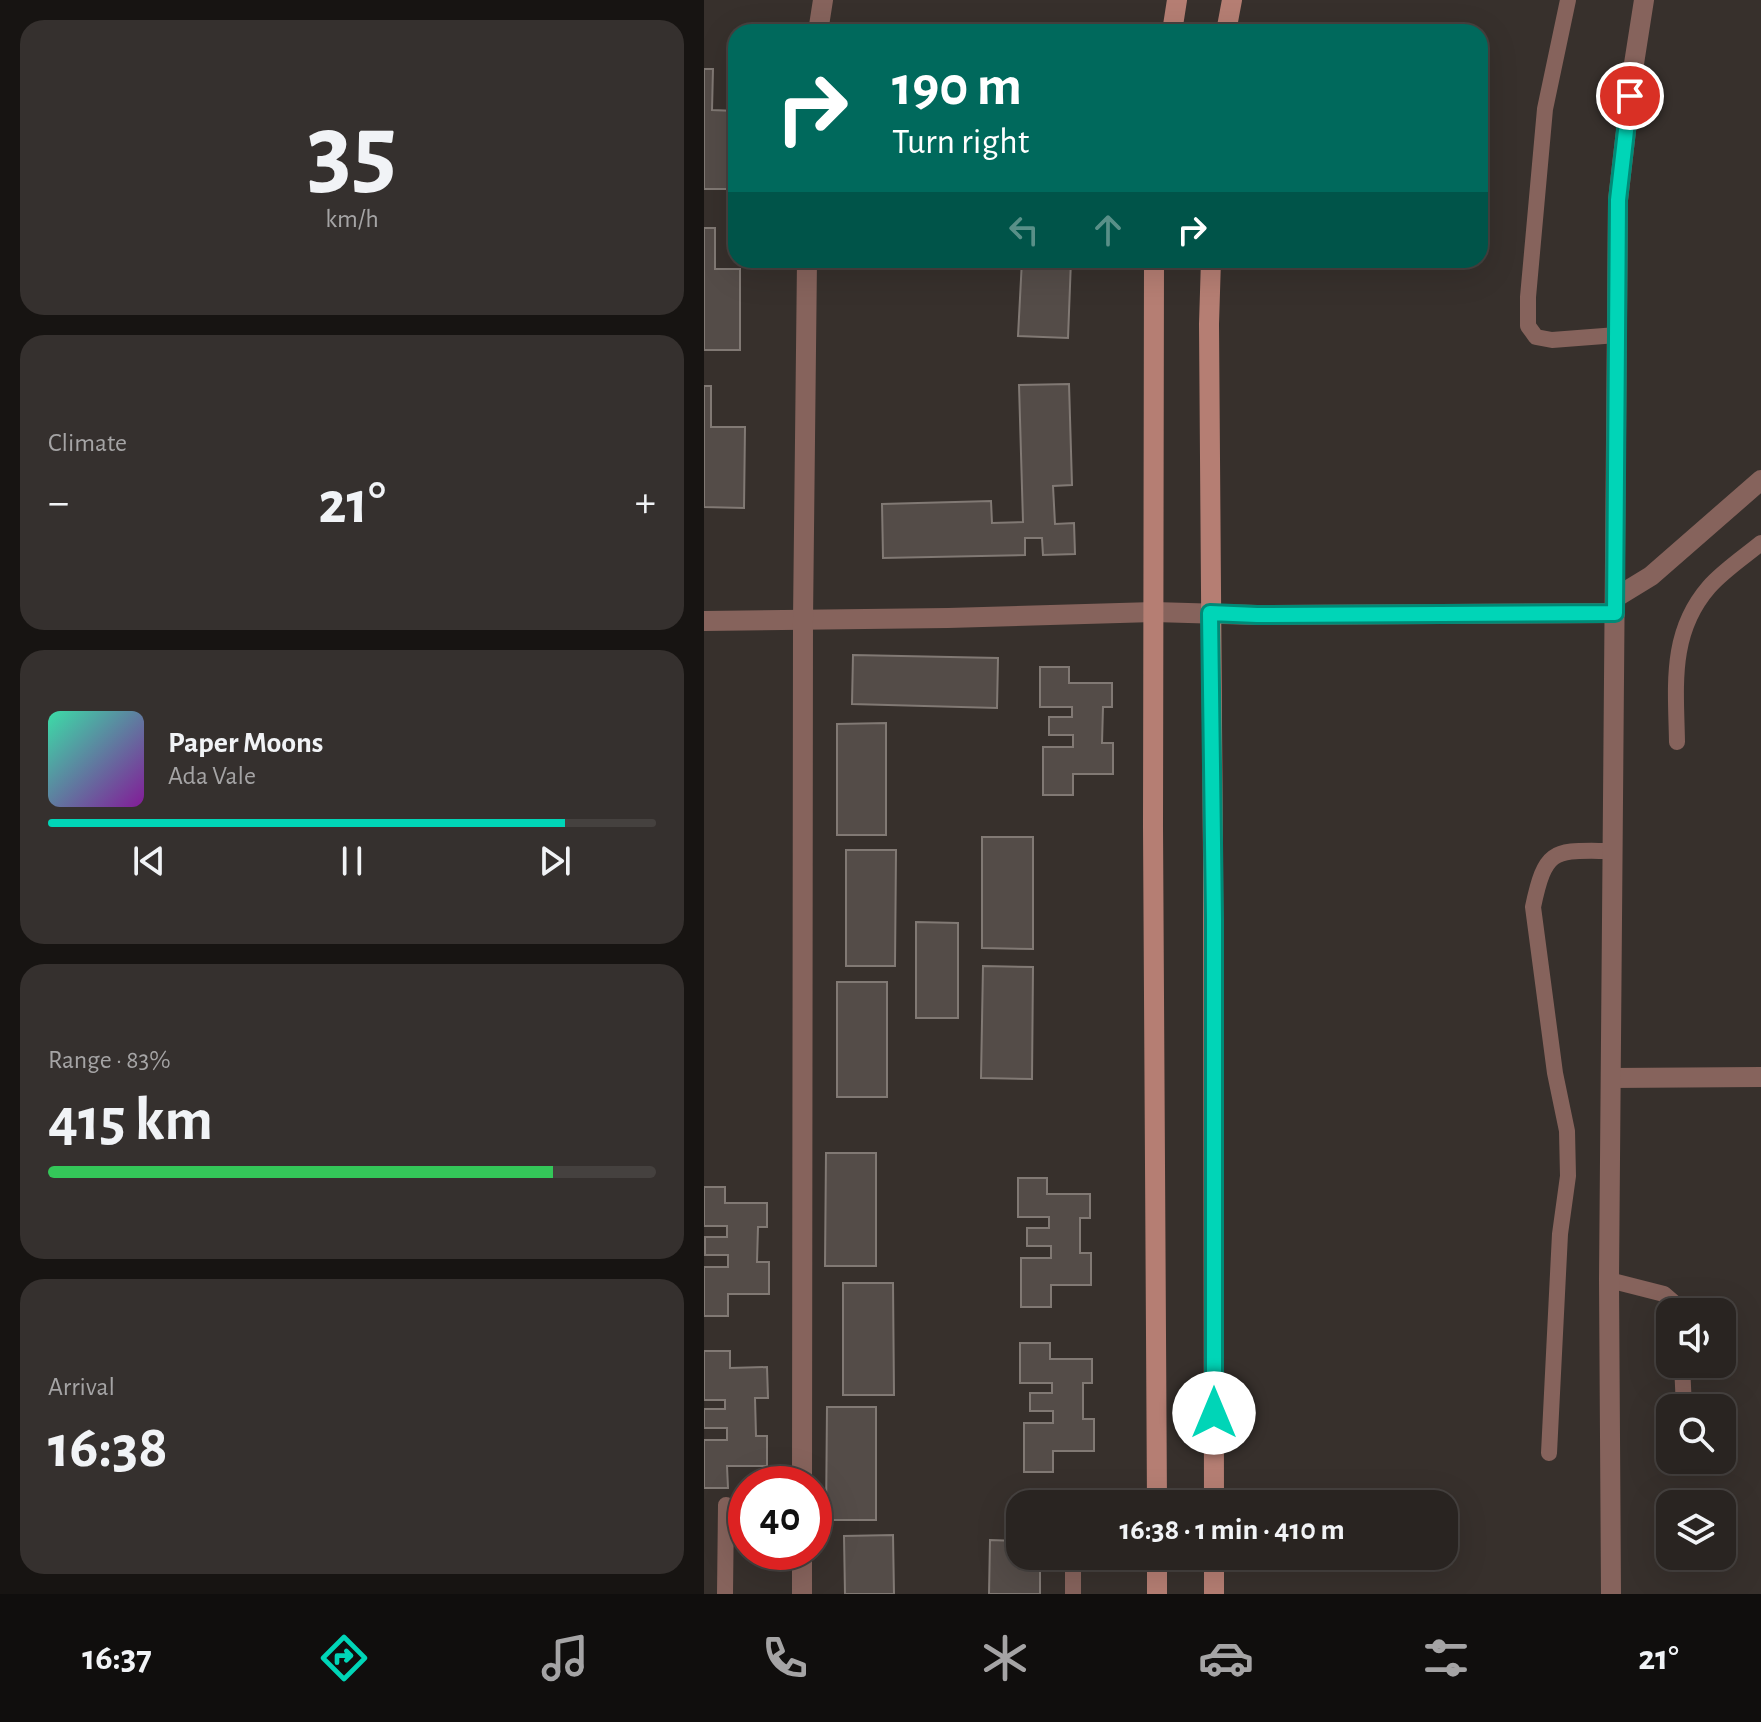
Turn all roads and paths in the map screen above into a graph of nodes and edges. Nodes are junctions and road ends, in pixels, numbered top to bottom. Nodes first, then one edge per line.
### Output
1 (823, 0) edge
2 (1177, 0) edge
3 (1232, 0) edge
4 (1568, 0) edge
5 (1644, 0) edge
6 (819, 24) edge
7 (1173, 24) edge
8 (1228, 24) edge
9 (807, 268) edge
10 (1154, 268) edge
11 (1211, 268) edge
12 (1617, 335) junction
13 (1761, 480) edge
14 (1761, 543) edge
15 (1615, 605) junction
16 (1154, 612) junction
17 (1210, 613) junction
18 (803, 620) junction
19 (704, 621) edge
20 (1677, 742) dead end
21 (1613, 851) junction
22 (1761, 1077) edge
23 (1611, 1078) junction
24 (1609, 1280) junction
25 (1669, 1298) edge
26 (1549, 1453) dead end
27 (802, 1466) edge
28 (1157, 1490) edge
29 (1214, 1490) edge
30 (726, 1505) dead end
31 (802, 1570) edge
32 (1073, 1570) edge
33 (1157, 1570) edge
34 (1214, 1570) edge
35 (725, 1594) edge
36 (802, 1594) edge
37 (1073, 1594) edge
38 (1157, 1594) edge
39 (1214, 1594) edge
40 (1611, 1594) edge

1 - 6 street
2 - 7 street
3 - 8 street
4 - 12 lane
5 - 12 street
9 - 18 street
10 - 16 street
11 - 17 street
12 - 15 street
13 - 15 street
14 - 20 lane
15 - 17 street
15 - 21 street
16 - 17 street
16 - 18 street
16 - 28 street
17 - 29 street
18 - 19 street
18 - 27 street
21 - 23 street
21 - 26 lane
22 - 23 street
23 - 24 street
24 - 25 lane
24 - 40 street
30 - 35 lane
31 - 36 street
32 - 37 lane
33 - 38 street
34 - 39 street

